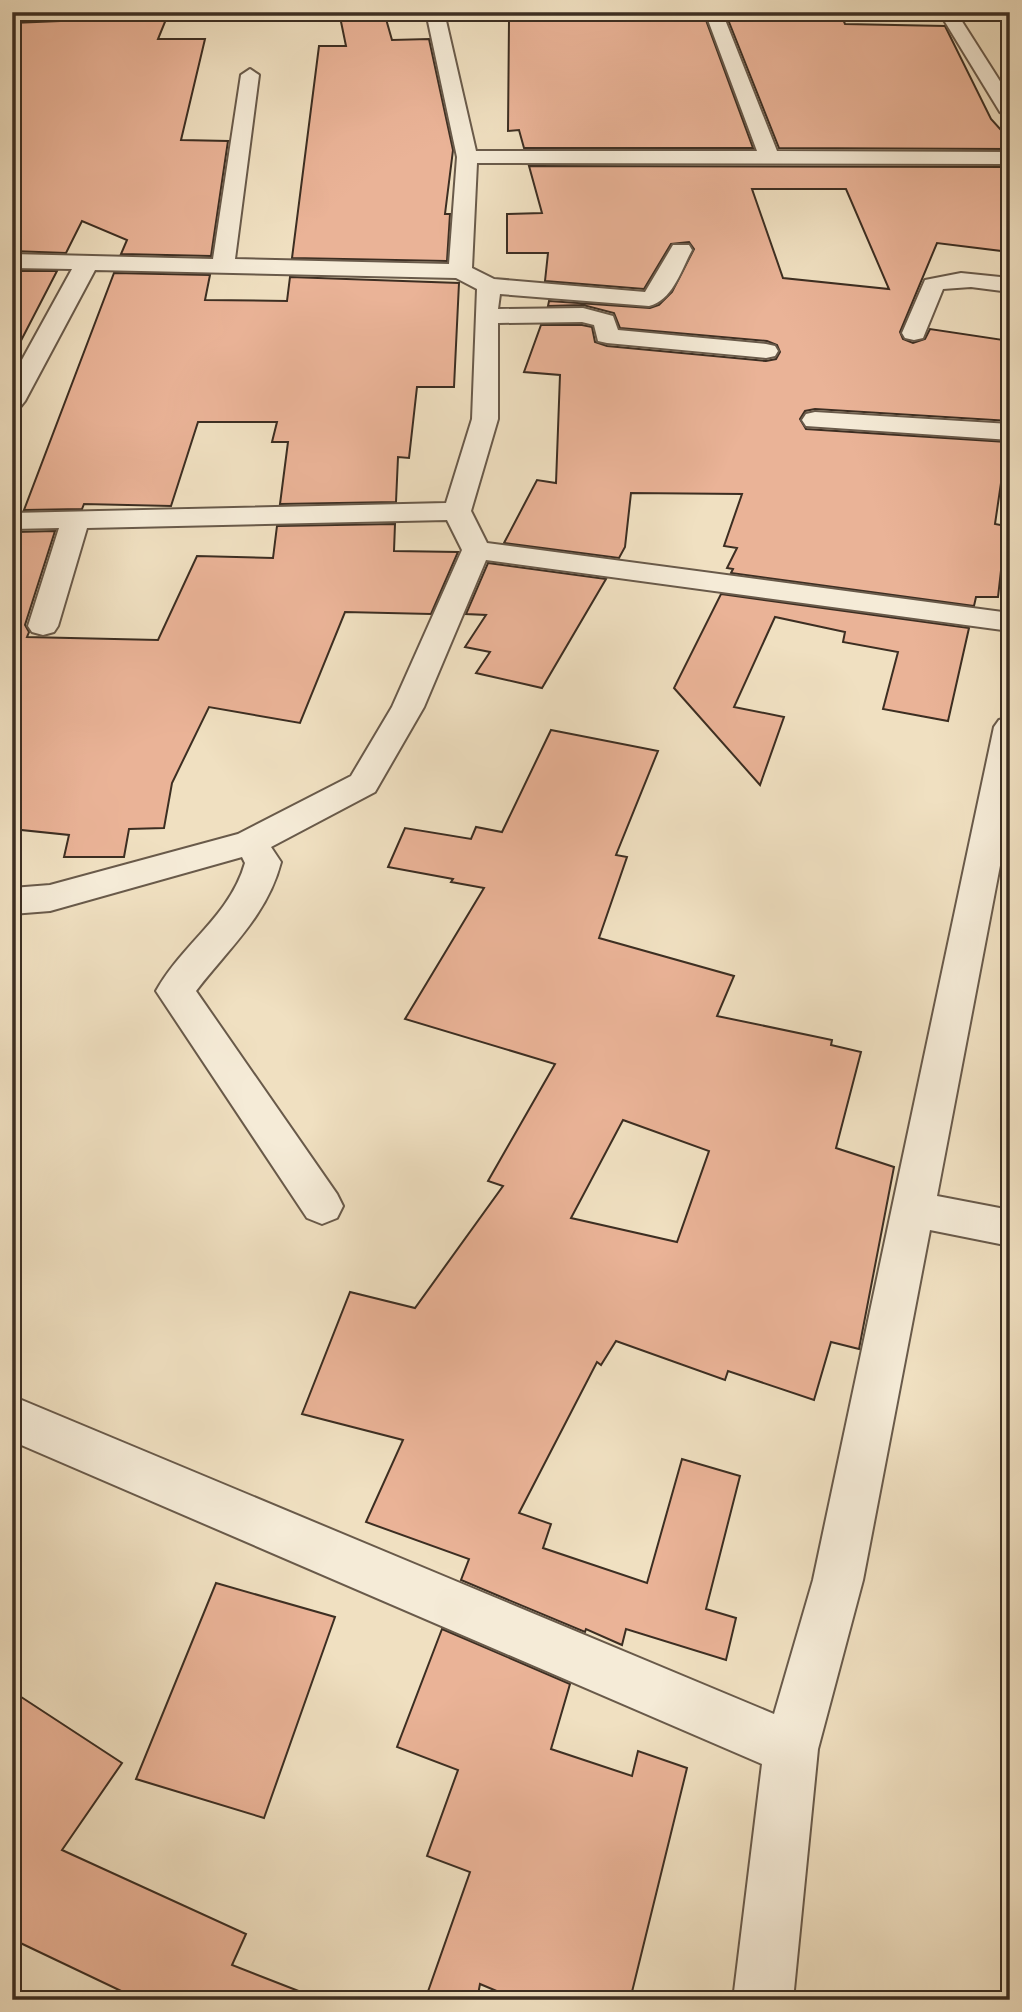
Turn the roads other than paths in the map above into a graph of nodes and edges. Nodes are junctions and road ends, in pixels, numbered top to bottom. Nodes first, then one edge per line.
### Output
1 (435, 12) edge
2 (713, 12) edge
3 (947, 12) edge
4 (250, 75) dead end
5 (1010, 112) edge
6 (467, 156) junction
7 (769, 157) junction
8 (1010, 158) edge
9 (681, 250) dead end
10 (12, 261) edge
11 (87, 263) junction
12 (223, 264) junction
13 (460, 271) junction
14 (1010, 285) edge
15 (489, 286) junction
16 (486, 316) junction
17 (914, 333) dead end
18 (766, 351) dead end
19 (12, 401) edge
20 (815, 420) dead end
21 (1010, 432) edge
22 (457, 511) junction
23 (75, 519) junction
24 (12, 521) edge
25 (476, 550) junction
26 (1010, 622) edge
27 (43, 626) dead end
28 (1010, 727) edge
29 (250, 843) junction
30 (12, 901) edge
31 (322, 1206) dead end
32 (914, 1209) junction
33 (1010, 1228) edge
34 (12, 1418) edge
35 (791, 1749) junction
36 (763, 2000) edge

1 - 6 street
2 - 7 street
3 - 5 street
4 - 12 street
6 - 7 street
6 - 13 street
7 - 8 street
9 - 15 street
10 - 11 street
11 - 12 street
11 - 19 street
12 - 13 street
13 - 15 street
14 - 17 street
15 - 16 street
16 - 18 street
16 - 22 street
20 - 21 street
22 - 23 street
22 - 25 street
23 - 24 street
23 - 27 street
25 - 26 street
25 - 29 street
28 - 32 street
29 - 30 street
29 - 31 street
32 - 33 street
32 - 35 street
34 - 35 street
35 - 36 street

